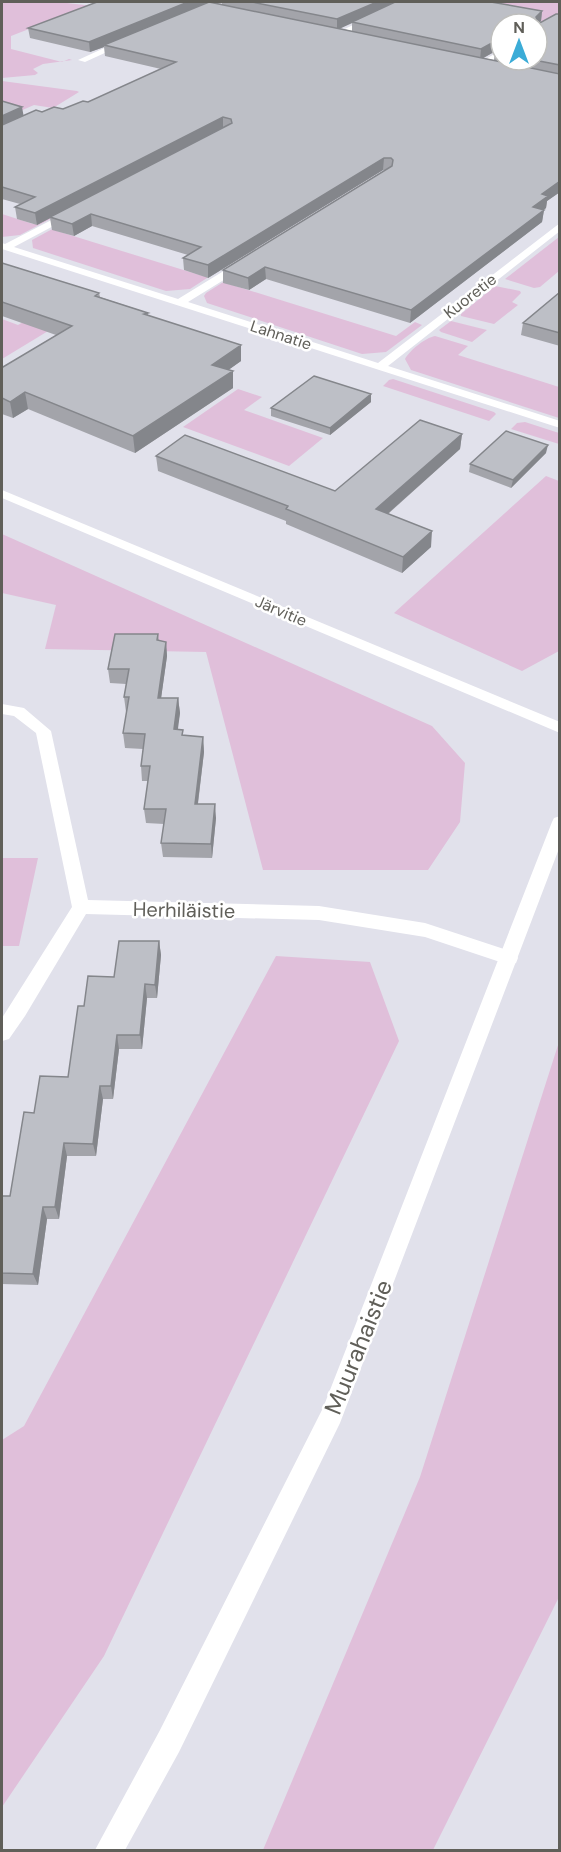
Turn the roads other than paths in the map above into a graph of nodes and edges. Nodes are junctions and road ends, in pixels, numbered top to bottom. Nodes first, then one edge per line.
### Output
1 (406, 2) edge
2 (326, 32) edge
3 (338, 34) junction
4 (137, 37) edge
5 (349, 37) edge
6 (489, 59) edge
7 (82, 60) dead end
8 (469, 62) edge
9 (480, 65) junction
10 (489, 66) edge
11 (80, 209) edge
12 (560, 226) edge
13 (4, 246) edge
14 (250, 259) edge
15 (179, 303) junction
16 (380, 367) junction
17 (560, 425) edge
18 (2, 494) edge
19 (2, 709) edge
20 (560, 728) edge
21 (560, 822) edge
22 (81, 907) junction
23 (509, 958) junction
24 (2, 1033) edge
25 (109, 1851) edge

1 - 3 street
2 - 3 street
3 - 5 street
4 - 7 street
6 - 9 street
8 - 9 street
9 - 10 street
11 - 13 street
12 - 16 street, Kuoretie
13 - 15 street, Lahnatie
14 - 15 street
15 - 16 street, Lahnatie
16 - 17 street, Lahnatie
18 - 20 street, Järvitie
19 - 22 street
21 - 23 street, Muurahaistie
22 - 23 street, Herhiläistie
22 - 24 street
23 - 25 street, Muurahaistie

